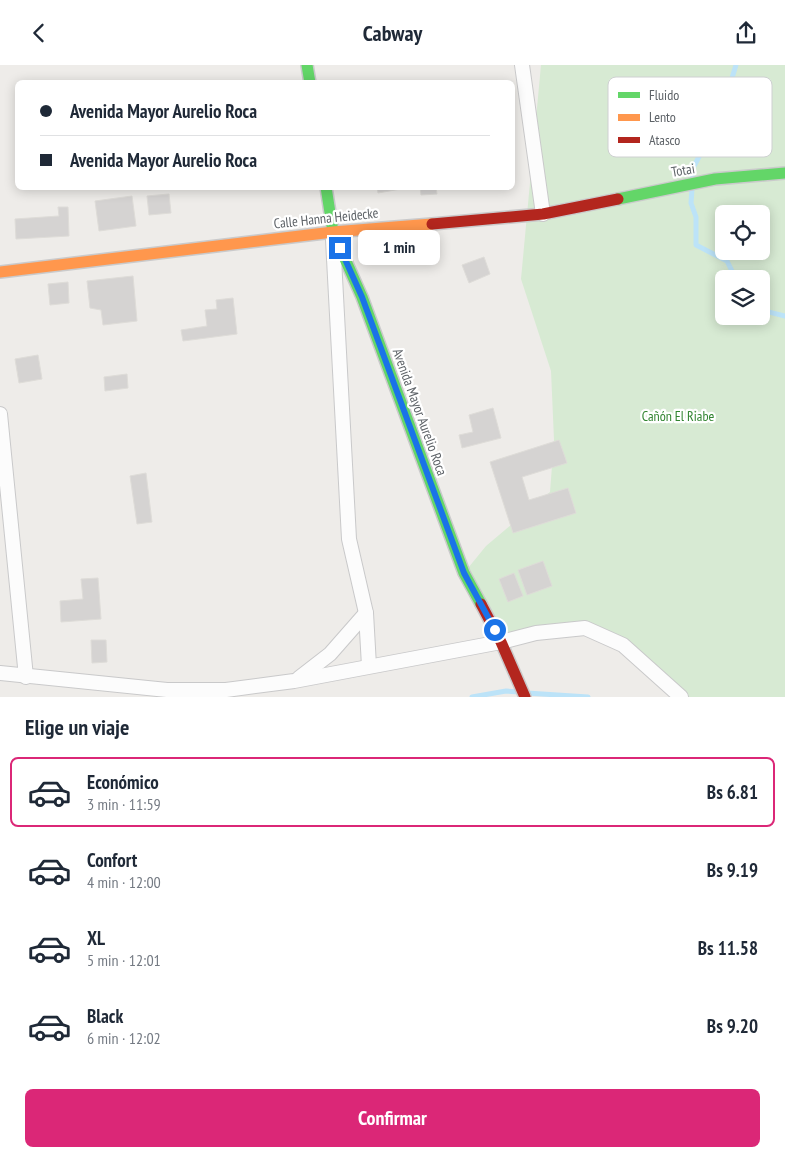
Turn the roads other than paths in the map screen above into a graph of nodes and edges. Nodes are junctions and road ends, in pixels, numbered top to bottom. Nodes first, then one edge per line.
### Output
1 (307, 65) edge
2 (522, 65) edge
3 (310, 80) edge
4 (785, 173) edge
5 (326, 190) edge
6 (655, 190) joint
7 (543, 214) junction
8 (332, 232) junction
9 (0, 272) edge
10 (0, 414) edge
11 (366, 613) junction
12 (504, 648) junction
13 (369, 666) junction
14 (0, 673) edge
15 (26, 677) junction
16 (294, 681) junction
17 (525, 697) edge
18 (681, 697) edge

1 - 3 street
2 - 7 street
4 - 6 street, Totai
5 - 8 street, Avenida Mayor Aurelio Roca
6 - 7 street, Calle Hanna Heidecke
7 - 8 street, Calle Hanna Heidecke
8 - 9 street, Calle Hanna Heidecke
8 - 11 street
8 - 12 street, Avenida Mayor Aurelio Roca
10 - 15 street
11 - 13 street
11 - 16 street
12 - 13 street
12 - 17 street, Avenida Mayor Aurelio Roca
12 - 18 street
13 - 16 street
14 - 15 street
15 - 16 street

